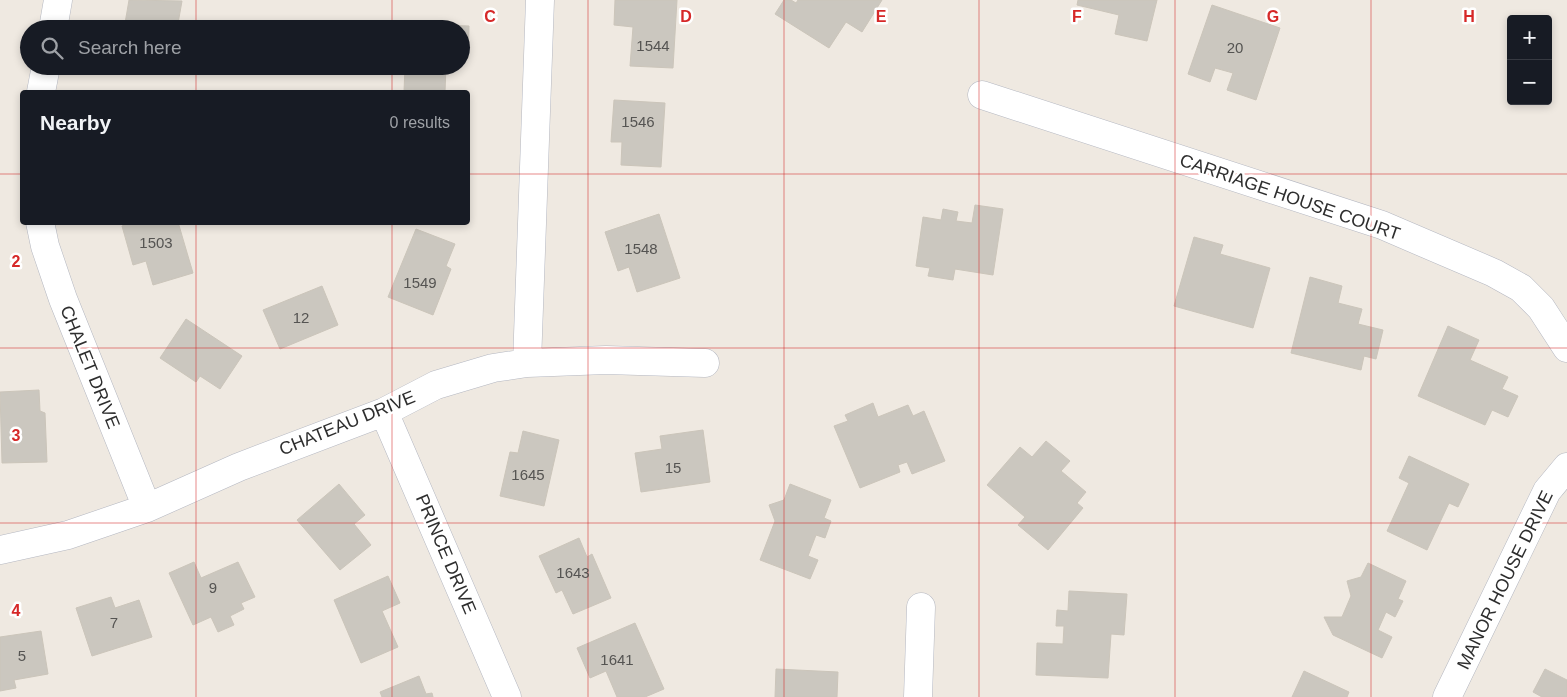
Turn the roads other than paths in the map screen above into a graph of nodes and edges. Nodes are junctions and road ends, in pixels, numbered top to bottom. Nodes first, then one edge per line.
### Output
1 (58, 0) edge
2 (540, 0) edge
3 (55, 20) edge
4 (44, 75) edge
5 (41, 90) edge
6 (982, 95) dead end
7 (41, 225) edge
8 (1567, 348) edge
9 (527, 363) junction
10 (706, 363) dead end
11 (384, 412) junction
12 (1567, 467) edge
13 (147, 508) junction
14 (0, 550) edge
15 (921, 608) dead end
16 (507, 697) edge
17 (918, 697) edge
18 (1447, 697) edge

1 - 3 street
2 - 9 street
4 - 5 street
6 - 8 street, CARRIAGE HOUSE COURT
7 - 13 street, CHALET DRIVE
9 - 10 street, CHATEAU DRIVE
9 - 11 street, CHATEAU DRIVE
11 - 13 street, CHATEAU DRIVE
11 - 16 street, PRINCE DRIVE
12 - 18 street, MANOR HOUSE DRIVE
13 - 14 street, CHATEAU DRIVE
15 - 17 street

